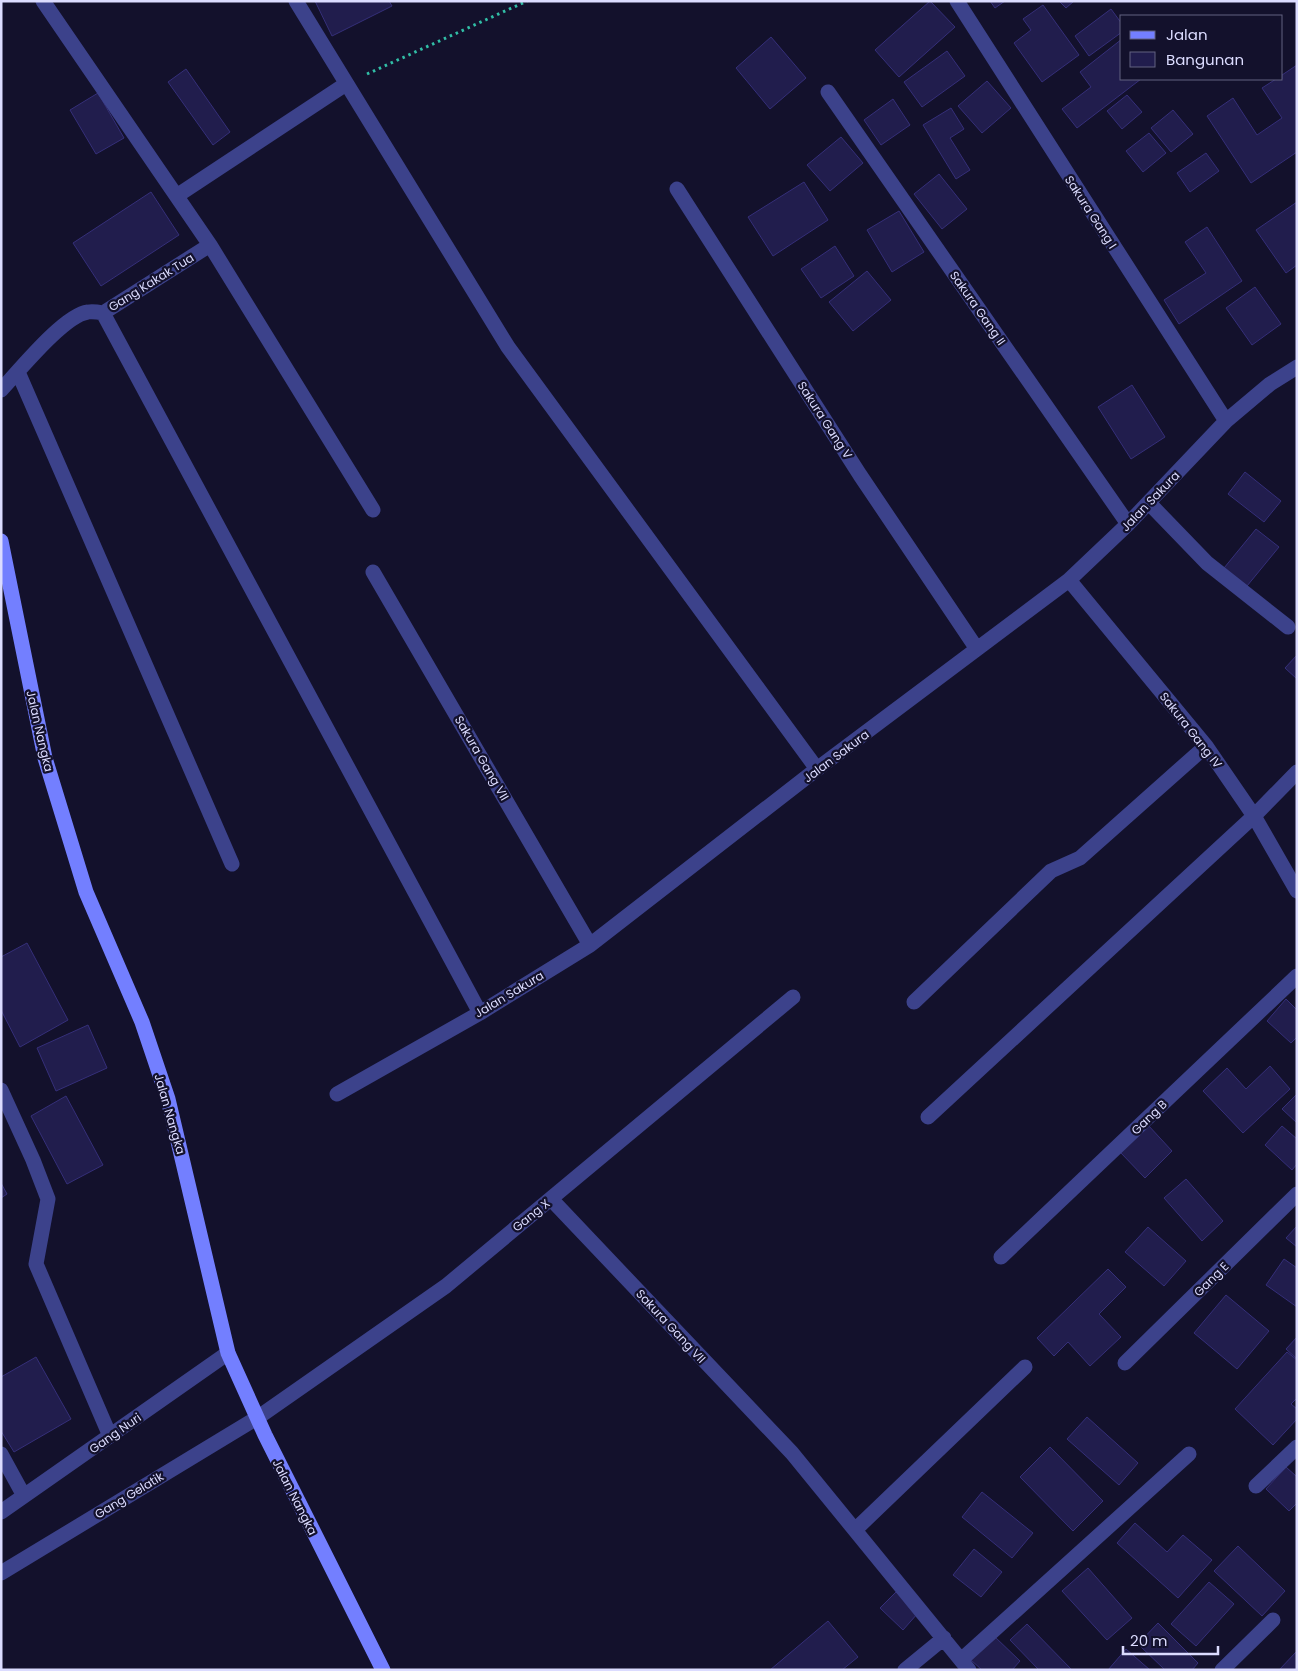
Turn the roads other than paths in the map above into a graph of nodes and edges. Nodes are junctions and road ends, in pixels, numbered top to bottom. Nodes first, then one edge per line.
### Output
1 (43, 1) edge
2 (296, 1) edge
3 (957, 1) edge
4 (346, 84) junction
5 (828, 92) dead end
6 (677, 189) dead end
7 (178, 195) junction
8 (210, 245) junction
9 (104, 312) junction
10 (1297, 367) edge
11 (18, 372) junction
12 (1, 390) edge
13 (1226, 421) junction
14 (1149, 503) junction
15 (373, 510) dead end
16 (1128, 524) junction
17 (1, 541) edge
18 (373, 572) dead end
19 (1069, 580) junction
20 (1288, 627) dead end
21 (977, 650) junction
22 (1206, 746) junction
23 (817, 769) junction
24 (1297, 772) edge
25 (1254, 816) junction
26 (232, 864) dead end
27 (1297, 890) edge
28 (590, 945) junction
29 (1297, 976) edge
30 (794, 997) dead end
31 (914, 1002) dead end
32 (480, 1012) junction
33 (1, 1090) edge
34 (337, 1094) dead end
35 (928, 1118) dead end
36 (1297, 1194) edge
37 (551, 1199) junction
38 (1002, 1257) dead end
39 (228, 1353) junction
40 (1125, 1364) dead end
41 (1025, 1367) dead end
42 (257, 1418) junction
43 (110, 1436) junction
44 (1297, 1447) edge
45 (1, 1454) edge
46 (1189, 1454) dead end
47 (1256, 1486) dead end
48 (24, 1496) junction
49 (1, 1512) edge
50 (855, 1530) junction
51 (1, 1573) edge
52 (1273, 1620) dead end
53 (944, 1638) junction
54 (965, 1665) edge
55 (383, 1670) edge
56 (905, 1670) edge
57 (1222, 1670) edge

1 - 7 street
2 - 4 street
3 - 13 street, Sakura Gang I
4 - 7 street
4 - 23 street
5 - 16 street, Sakura Gang II
6 - 21 street, Sakura Gang V
7 - 8 street
8 - 9 street, Gang Kakak Tua
8 - 15 street
9 - 11 street, Gang Kakak Tua
9 - 32 street
10 - 13 street, Jalan Sakura
11 - 12 street, Gang Kakak Tua
11 - 26 street
13 - 14 street, Jalan Sakura
14 - 16 street, Jalan Sakura
14 - 20 street
16 - 19 street, Jalan Sakura
17 - 39 main road, Jalan Nangka
18 - 28 street, Sakura Gang VII
19 - 21 street, Jalan Sakura
19 - 22 street, Sakura Gang IV
21 - 23 street, Jalan Sakura
22 - 25 street, Sakura Gang IV
22 - 31 street
23 - 28 street, Jalan Sakura
24 - 25 street
25 - 27 street, Sakura Gang IV
25 - 35 street
28 - 32 street, Jalan Sakura
29 - 38 street, Gang B
30 - 37 street, Gang X
32 - 34 street, Jalan Sakura
33 - 43 street
36 - 40 street, Gang E
37 - 42 street, Gang X
37 - 50 street, Sakura Gang VII
39 - 42 main road, Jalan Nangka
39 - 43 street, Gang Nuri
41 - 50 street
42 - 51 street, Gang Gelatik
42 - 55 main road, Jalan Nangka
43 - 48 street, Gang Nuri
44 - 47 street
45 - 48 street
46 - 54 street
48 - 49 street, Gang Nuri
50 - 53 street, Sakura Gang VII
52 - 57 street
53 - 54 street, Sakura Gang VII
53 - 56 street

